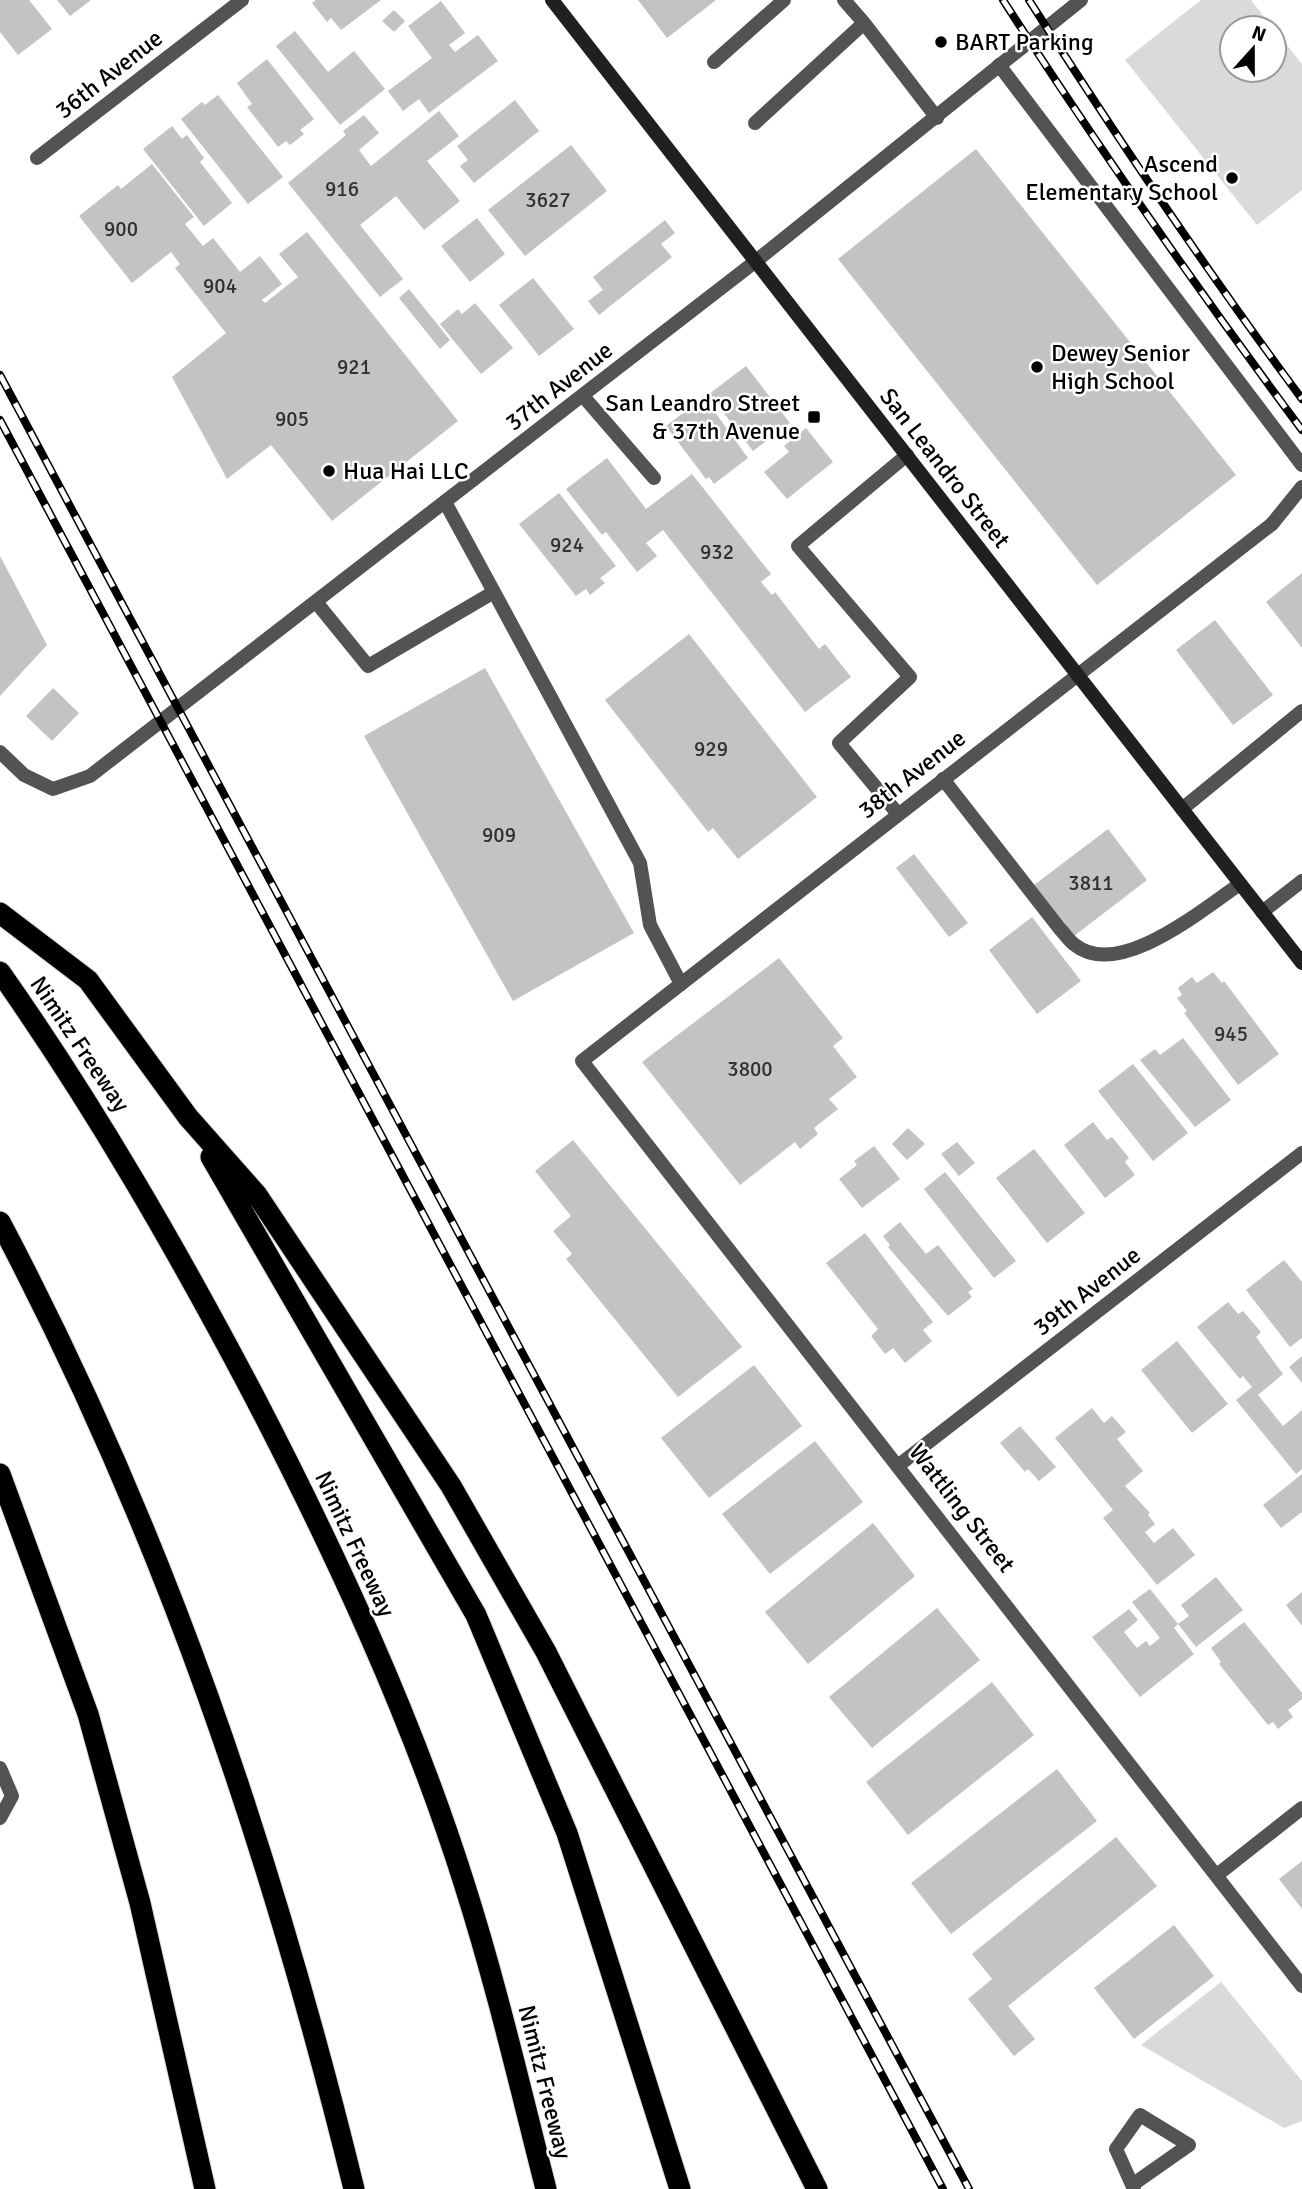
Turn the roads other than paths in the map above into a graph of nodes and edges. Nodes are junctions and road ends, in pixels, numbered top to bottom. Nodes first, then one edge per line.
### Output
1 (242, 0) edge
2 (552, 0) edge
3 (784, 0) edge
4 (844, 0) edge
5 (1074, 2) edge
6 (864, 23) junction
7 (714, 62) dead end
8 (999, 65) junction
9 (937, 118) junction
10 (755, 123) dead end
11 (37, 159) dead end
12 (757, 261) junction
13 (583, 397) junction
14 (907, 455) junction
15 (1302, 465) edge
16 (653, 478) dead end
17 (1302, 487) edge
18 (446, 502) junction
19 (495, 592) junction
20 (316, 602) junction
21 (1077, 674) junction
22 (1302, 711) edge
23 (0, 752) edge
24 (943, 779) junction
25 (1182, 809) junction
26 (898, 814) junction
27 (1302, 881) edge
28 (1240, 884) junction
29 (1262, 912) junction
30 (0, 913) edge
31 (1302, 963) edge
32 (0, 972) edge
33 (681, 984) junction
34 (582, 1061) joint
35 (188, 1117) junction
36 (1302, 1153) edge
37 (0, 1222) edge
38 (900, 1465) junction
39 (0, 1474) edge
40 (0, 1768) edge
41 (0, 1781) edge
42 (12, 1797) junction
43 (1302, 1808) edge
44 (0, 1818) edge
45 (1217, 1875) junction
46 (1302, 1986) edge
47 (1133, 2187) edge
48 (205, 2189) edge
49 (354, 2189) edge
50 (546, 2189) edge
51 (680, 2189) edge
52 (817, 2189) edge

1 - 11 street, 36th Avenue
2 - 12 main road, San Leandro Street
3 - 7 street
4 - 6 street
5 - 8 street, 37th Avenue
6 - 9 street
6 - 10 street
8 - 9 street, 37th Avenue
8 - 15 street
9 - 12 street, 37th Avenue
12 - 13 street, 37th Avenue
12 - 14 main road, San Leandro Street
13 - 16 street
13 - 18 street, 37th Avenue
14 - 21 main road, San Leandro Street
14 - 26 street
17 - 21 street, 38th Avenue
18 - 19 street
18 - 20 street, 37th Avenue
19 - 20 street
19 - 33 street
20 - 23 street, 37th Avenue
21 - 24 street, 38th Avenue
21 - 25 main road, San Leandro Street
22 - 25 street
24 - 26 street, 38th Avenue
24 - 28 street
25 - 28 main road, San Leandro Street
26 - 33 street, 38th Avenue
27 - 29 street
28 - 29 main road, San Leandro Street
29 - 31 main road, San Leandro Street
30 - 35 highway
32 - 50 highway, Nimitz Freeway
33 - 34 street, 38th Avenue
34 - 38 street, Wattling Street
35 - 51 highway
35 - 52 highway
36 - 38 street, 39th Avenue
37 - 49 highway
38 - 45 street, Wattling Street
39 - 48 highway
40 - 42 street
41 - 42 street
42 - 44 street
43 - 45 street
45 - 46 street, Wattling Street
47 - 47 street

